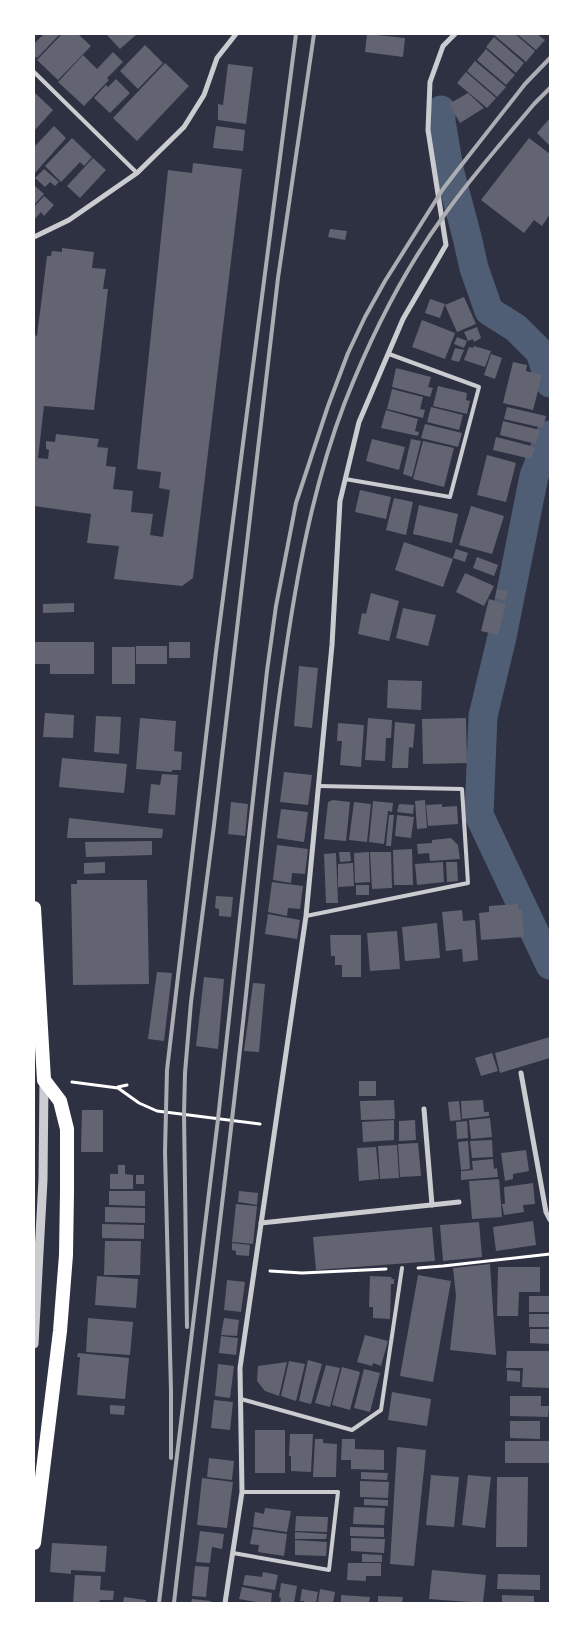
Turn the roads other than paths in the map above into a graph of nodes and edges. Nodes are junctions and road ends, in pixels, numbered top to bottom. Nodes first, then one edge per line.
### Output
1 (236, 34) edge
2 (455, 34) edge
3 (34, 72) edge
4 (137, 173) junction
5 (34, 237) edge
6 (389, 354) junction
7 (344, 479) junction
8 (319, 786) junction
9 (34, 908) edge
10 (306, 916) junction
11 (521, 1073) dead end
12 (42, 1080) junction
13 (424, 1109) dead end
14 (459, 1202) dead end
15 (432, 1206) junction
16 (550, 1220) edge
17 (261, 1223) junction
18 (402, 1268) dead end
19 (34, 1344) edge
20 (241, 1399) junction
21 (242, 1492) junction
22 (34, 1543) edge
23 (234, 1553) junction
24 (225, 1603) edge

1 - 4 street
2 - 6 street
3 - 4 lane
4 - 5 street
6 - 7 street
6 - 7 lane
7 - 8 street
8 - 10 street
8 - 10 lane
9 - 12 highway
10 - 17 street
11 - 16 street
12 - 19 street
12 - 22 highway
13 - 15 street
14 - 15 street
15 - 17 street
17 - 20 street
18 - 20 lane
20 - 21 street
21 - 23 street
21 - 23 lane
23 - 24 street

